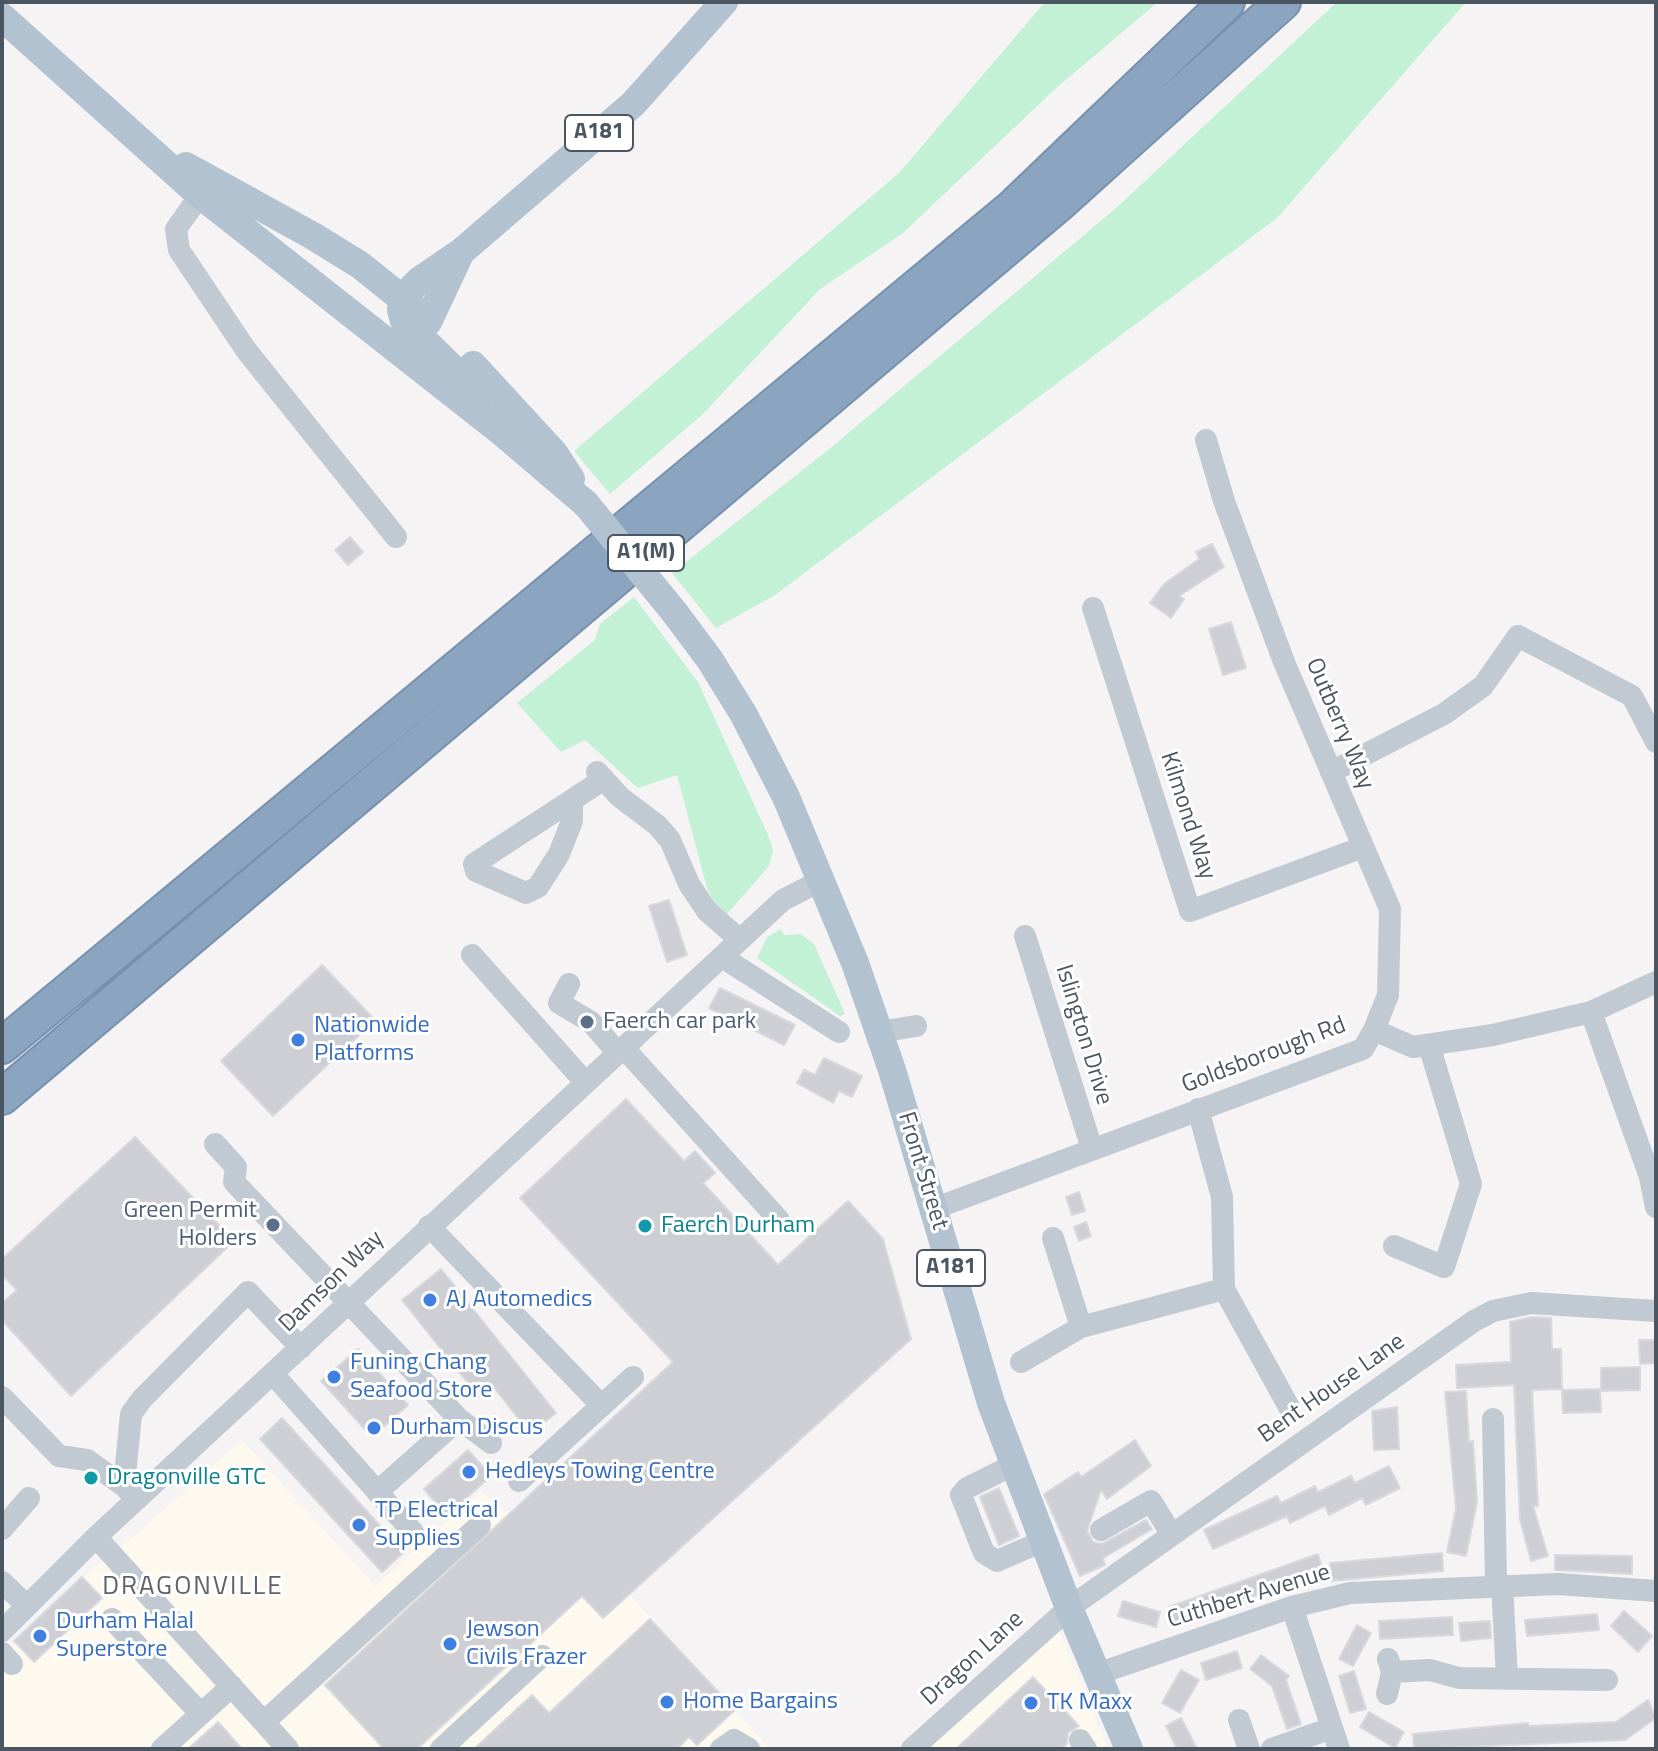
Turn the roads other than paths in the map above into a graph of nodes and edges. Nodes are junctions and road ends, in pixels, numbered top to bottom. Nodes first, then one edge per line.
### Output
1 (724, 2) edge
2 (1227, 2) edge
3 (1283, 2) edge
4 (7, 32) edge
5 (205, 187) junction
6 (461, 252) junction
7 (403, 297) junction
8 (421, 327) junction
9 (378, 333) junction
10 (504, 434) junction
11 (1206, 440) dead end
12 (586, 504) junction
13 (396, 537) dead end
14 (1093, 608) dead end
15 (1656, 742) edge
16 (1331, 772) junction
17 (572, 800) junction
18 (1363, 847) junction
19 (822, 880) junction
20 (1025, 936) dead end
21 (740, 940) junction
22 (472, 955) dead end
23 (722, 957) junction
24 (1656, 982) edge
25 (569, 984) dead end
26 (1591, 1012) junction
27 (916, 1026) dead end
28 (1374, 1030) junction
29 (839, 1032) dead end
30 (879, 1032) junction
31 (1429, 1045) junction
32 (2, 1046) edge
33 (620, 1050) junction
34 (585, 1082) junction
35 (2, 1097) edge
36 (1198, 1109) junction
37 (215, 1144) dead end
38 (1092, 1149) junction
39 (1653, 1176) edge
40 (1656, 1207) edge
41 (933, 1209) junction
42 (779, 1220) dead end
43 (429, 1226) junction
44 (1053, 1238) dead end
45 (1394, 1246) dead end
46 (1224, 1289) junction
47 (348, 1304) junction
48 (1656, 1311) edge
49 (1081, 1327) junction
50 (301, 1348) junction
51 (1021, 1362) dead end
52 (273, 1374) junction
53 (633, 1377) dead end
54 (2, 1397) edge
55 (602, 1406) junction
56 (1289, 1407) dead end
57 (459, 1419) junction
58 (1493, 1419) dead end
59 (491, 1443) dead end
60 (1013, 1465) junction
61 (519, 1481) dead end
62 (130, 1492) junction
63 (377, 1492) junction
64 (29, 1498) dead end
65 (480, 1525) dead end
66 (2, 1529) edge
67 (1101, 1530) dead end
68 (413, 1532) dead end
69 (1172, 1535) junction
70 (96, 1537) junction
71 (1043, 1541) junction
72 (2, 1582) edge
73 (1499, 1584) junction
74 (1656, 1591) edge
75 (27, 1606) junction
76 (1292, 1607) junction
77 (1069, 1608) junction
78 (112, 1619) dead end
79 (2, 1631) edge
80 (542, 1656) dead end
81 (1097, 1674) junction
82 (1389, 1675) dead end
83 (1507, 1678) junction
84 (1607, 1680) dead end
85 (232, 1686) junction
86 (201, 1714) junction
87 (1239, 1720) dead end
88 (264, 1722) junction
89 (1335, 1739) edge
90 (162, 1749) edge
91 (288, 1749) edge
92 (441, 1749) edge
93 (721, 1749) edge
94 (749, 1749) edge
95 (912, 1749) edge
96 (1129, 1749) edge
97 (1249, 1749) edge
98 (1272, 1749) edge

1 - 6 main road, A181
2 - 32 highway, A1(M)
3 - 35 highway, A1(M)
4 - 5 main road
5 - 7 main road
5 - 9 main road
5 - 13 street
6 - 7 main road, A181
6 - 8 main road, A181
7 - 8 main road
8 - 9 main road
8 - 10 main road, A181
8 - 12 main road, A181
9 - 10 main road
10 - 12 main road, A181
11 - 16 street, Outberry Way
12 - 19 main road, Front Street / A181, bridge
14 - 18 street, Kilmond Way
15 - 16 street
16 - 18 street, Outberry Way
17 - 17 street
17 - 21 street
18 - 28 street, Outberry Way
19 - 21 street, Damson Way
19 - 30 main road, Front Street / A181
20 - 38 street, Islington Drive
21 - 23 street, Damson Way
22 - 34 street
23 - 29 street
23 - 33 street, Damson Way
24 - 26 street, Goldsborough Rd
25 - 33 street
26 - 31 street, Goldsborough Rd
26 - 39 street
27 - 30 street
28 - 31 street, Goldsborough Rd
28 - 36 street, Goldsborough Rd
30 - 41 main road, Front Street / A181
31 - 45 street
33 - 34 street, Damson Way
33 - 42 street
34 - 43 street, Damson Way
36 - 38 street, Goldsborough Rd
36 - 46 street
37 - 47 street
38 - 41 street, Goldsborough Rd
39 - 40 street
41 - 60 main road, Front Street / A181
43 - 47 street, Damson Way
43 - 55 street
44 - 49 street
46 - 49 street
46 - 56 street
47 - 50 street, Damson Way
47 - 57 street
48 - 69 street, Bent House Lane
49 - 51 street
50 - 52 street, Damson Way
50 - 62 street
52 - 62 street, Damson Way
52 - 63 street
53 - 55 street
54 - 62 street
55 - 61 street
57 - 59 street
57 - 63 street
58 - 73 street
60 - 71 main road, Front Street / A181
60 - 71 street
62 - 70 street, Damson Way
63 - 68 street
64 - 66 street
65 - 88 street
67 - 69 street
69 - 77 street, Bent House Lane
70 - 75 street, Damson Way
70 - 85 street
71 - 77 main road, Front Street / A181
72 - 75 street
73 - 74 street, Cuthbert Avenue
73 - 76 street, Cuthbert Avenue
73 - 83 street
75 - 79 street, Damson Way
76 - 81 street, Cuthbert Avenue
76 - 89 street
77 - 81 main road, Front Street / A181
77 - 95 street, Dragon Lane
78 - 86 street
80 - 92 street
81 - 96 main road, Front Street / A181
82 - 83 street
83 - 84 street
85 - 86 street
85 - 88 street
86 - 90 street
87 - 97 street
88 - 91 street
89 - 98 street
93 - 94 street

